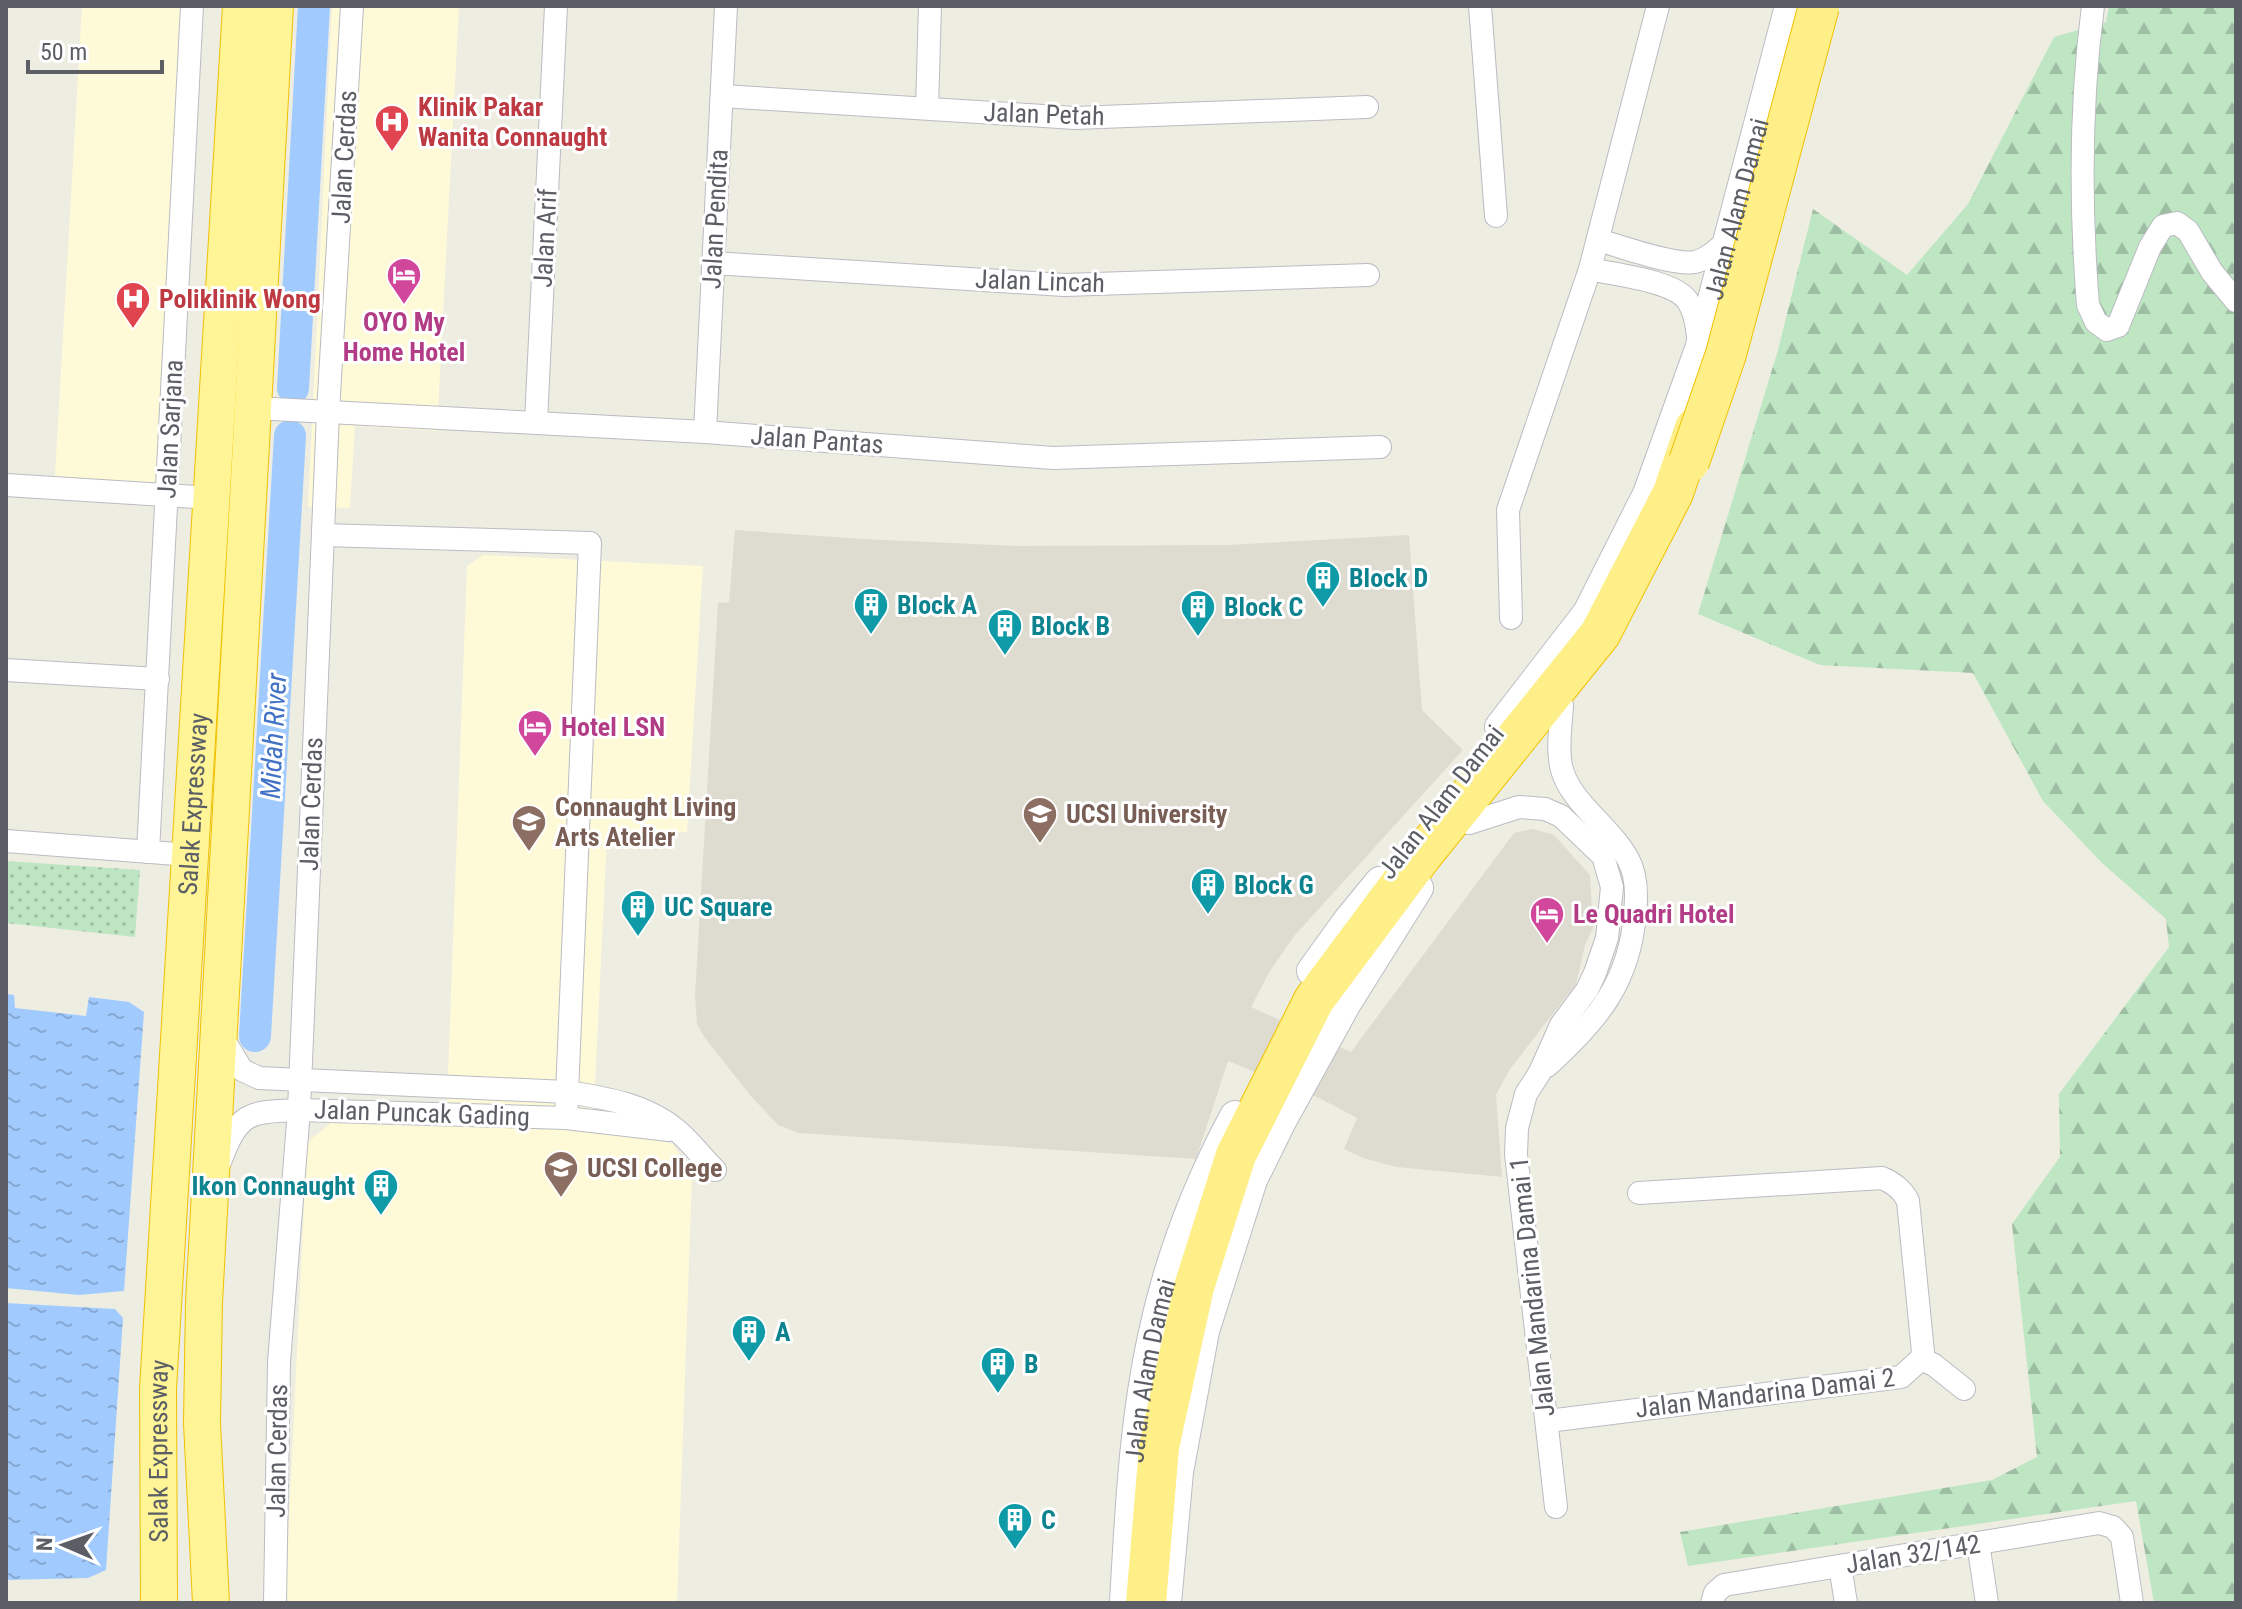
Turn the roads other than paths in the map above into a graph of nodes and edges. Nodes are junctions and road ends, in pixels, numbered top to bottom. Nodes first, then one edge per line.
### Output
1 (192, 6) edge
2 (241, 6) edge
3 (275, 6) edge
4 (352, 6) edge
5 (556, 6) edge
6 (726, 6) edge
7 (930, 6) edge
8 (1480, 6) edge
9 (1658, 6) edge
10 (1790, 6) edge
11 (1812, 6) edge
12 (1819, 6) edge
13 (1829, 6) edge
14 (2093, 6) edge
15 (722, 96) junction
16 (1367, 107) dead end
17 (927, 108) junction
18 (1496, 216) dead end
19 (1598, 240) junction
20 (1726, 242) junction
21 (713, 263) junction
22 (1590, 269) junction
23 (1368, 275) dead end
24 (2236, 301) edge
25 (1700, 349) junction
26 (254, 408) junction
27 (328, 412) junction
28 (536, 422) junction
29 (705, 432) junction
30 (1380, 447) dead end
31 (6, 485) edge
32 (166, 494) junction
33 (212, 498) junction
34 (323, 535) junction
35 (1511, 618) dead end
36 (6, 670) edge
37 (158, 679) junction
38 (1562, 705) junction
39 (1469, 823) junction
40 (6, 841) edge
41 (148, 852) junction
42 (190, 855) junction
43 (1610, 921) junction
44 (1634, 926) junction
45 (1602, 956) junction
46 (1624, 965) junction
47 (219, 1032) junction
48 (1540, 1072) junction
49 (300, 1081) junction
50 (567, 1092) junction
51 (299, 1110) junction
52 (566, 1118) junction
53 (678, 1131) junction
54 (715, 1170) dead end
55 (210, 1188) junction
56 (1639, 1193) dead end
57 (1921, 1359) junction
58 (1964, 1389) dead end
59 (1548, 1421) junction
60 (1556, 1507) dead end
61 (1978, 1543) junction
62 (1840, 1566) junction
63 (154, 1596) edge
64 (1713, 1598) edge
65 (211, 1603) edge
66 (275, 1603) edge
67 (1125, 1603) edge
68 (1146, 1603) edge
69 (1152, 1603) edge
70 (1166, 1603) edge
71 (1846, 1603) edge
72 (1987, 1603) edge
73 (2132, 1603) edge

1 - 32 street, Jalan Sarjana
2 - 33 highway, Salak Expressway
3 - 26 highway, Salak Expressway
4 - 27 street, Jalan Cerdas
5 - 28 street, Jalan Arif
6 - 15 street, Jalan Pendita
7 - 17 street
8 - 18 street
9 - 19 street
10 - 20 main road, Jalan Alam Damai
11 - 68 highway, bridge
12 - 69 highway, bridge
13 - 38 main road, Jalan Alam Damai
14 - 24 street
15 - 17 street, Jalan Petah
15 - 21 street, Jalan Pendita
16 - 17 street, Jalan Petah
19 - 20 street
19 - 22 street
20 - 25 main road, Jalan Alam Damai
21 - 23 street, Jalan Lincah
21 - 29 street, Jalan Pendita
22 - 25 street
22 - 35 street
25 - 67 main road, Jalan Alam Damai
26 - 27 street, Jalan Pantas
26 - 47 highway, Salak Expressway
27 - 28 street, Jalan Pantas
27 - 34 street, Jalan Cerdas
28 - 29 street, Jalan Pantas
29 - 30 street, Jalan Pantas
31 - 32 street
32 - 33 street
32 - 37 street, Jalan Sarjana
33 - 42 highway, Salak Expressway
34 - 49 street, Jalan Cerdas
34 - 50 street
36 - 37 street
37 - 41 street, Jalan Sarjana
38 - 39 main road, Jalan Alam Damai
38 - 44 street, Jalan Mandarina Damai 1
39 - 43 street, Jalan Mandarina Damai 1
39 - 70 main road, Jalan Alam Damai
40 - 41 street
41 - 42 street
42 - 63 highway, Salak Expressway
43 - 44 street
43 - 45 street, Jalan Mandarina Damai 1
44 - 46 street, Jalan Mandarina Damai 1
45 - 46 street
45 - 48 street, Jalan Mandarina Damai 1
46 - 48 street, Jalan Mandarina Damai 1
47 - 49 street, Jalan Puncak Gading
47 - 55 highway, Salak Expressway
48 - 59 street, Jalan Mandarina Damai 1
49 - 50 street, Jalan Puncak Gading
49 - 51 street, Jalan Cerdas
50 - 52 street
50 - 53 street, Jalan Puncak Gading
51 - 52 street, Jalan Puncak Gading
51 - 55 street, Jalan Puncak Gading
51 - 66 street, Jalan Cerdas
52 - 53 street, Jalan Puncak Gading
53 - 54 street, Jalan Puncak Gading
55 - 65 highway, Salak Expressway
56 - 57 street, Jalan Mandarina Damai 2
57 - 58 street
57 - 59 street, Jalan Mandarina Damai 2
59 - 60 street, Jalan Mandarina Damai 1
61 - 62 street, Jalan 32/142
61 - 72 street
61 - 73 street, Jalan 32/142
62 - 64 street, Jalan 32/142
62 - 71 street

